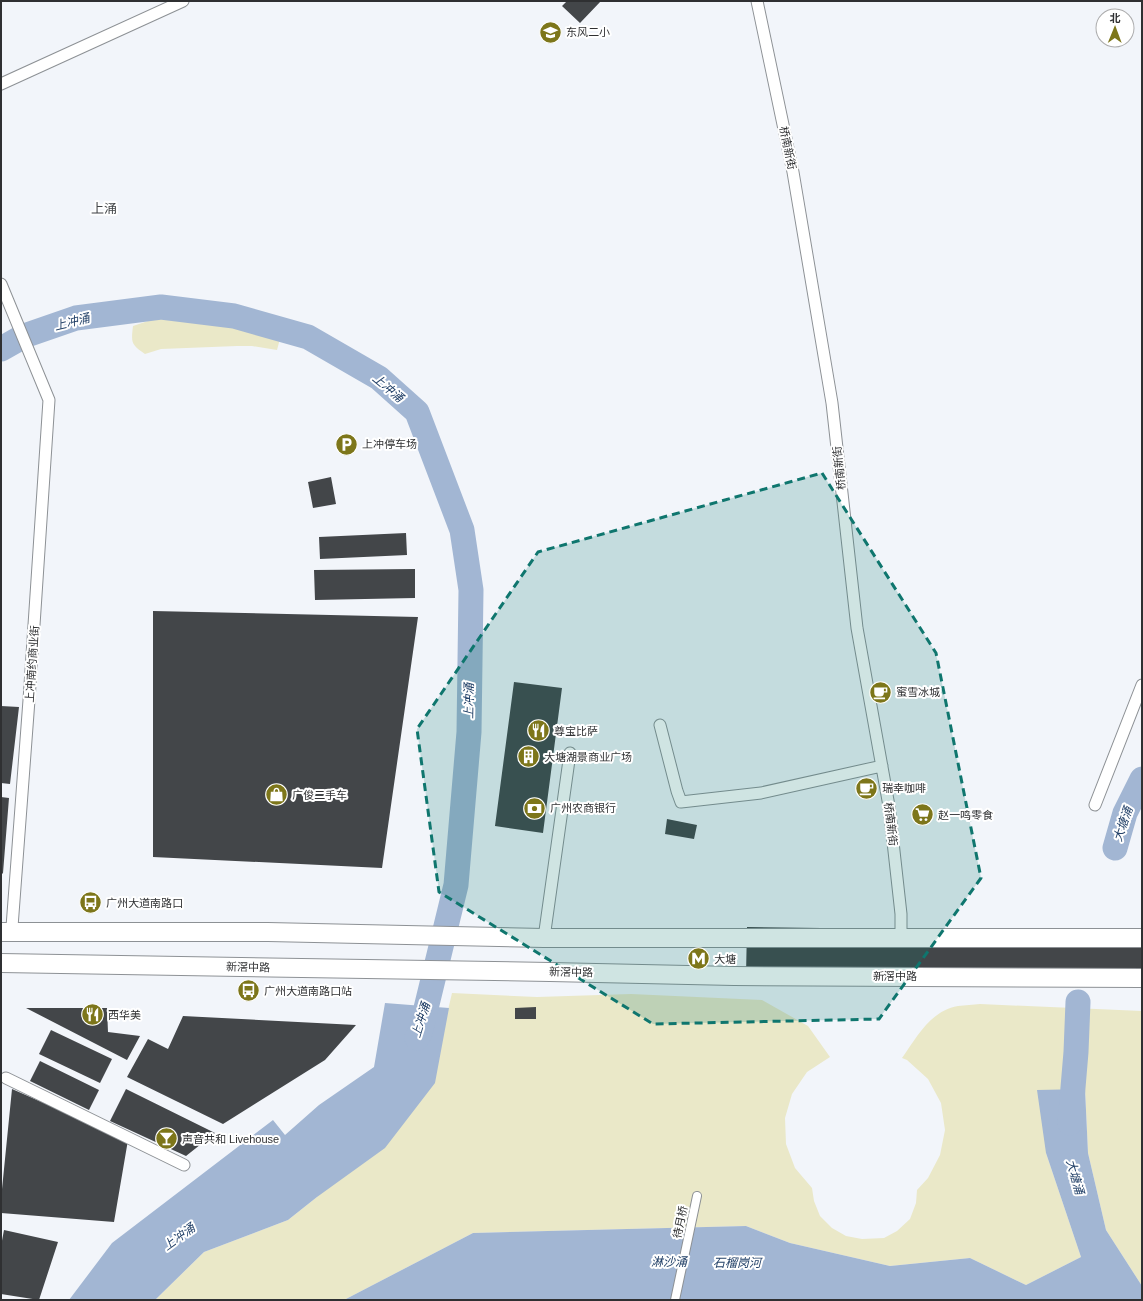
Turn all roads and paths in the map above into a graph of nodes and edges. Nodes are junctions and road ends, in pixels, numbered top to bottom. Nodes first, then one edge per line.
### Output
1 (183, 1) edge
2 (756, 1) edge
3 (1, 84) edge
4 (1, 284) edge
5 (1142, 685) edge
6 (660, 725) dead end
7 (570, 753) dead end
8 (882, 766) junction
9 (1095, 804) dead end
10 (5, 928) edge
11 (544, 938) junction
12 (901, 938) junction
13 (1142, 938) edge
14 (5, 964) edge
15 (1142, 978) edge
16 (6, 1078) dead end
17 (184, 1165) dead end
18 (697, 1196) dead end
19 (675, 1300) edge

1 - 3 street
2 - 8 street, 桥南新街
4 - 10 street, 上冲南约商业街
5 - 9 street
6 - 8 street
7 - 11 street
8 - 12 street, 桥南新街
10 - 11 highway
11 - 12 highway
12 - 13 highway
14 - 15 highway, 新滘中路
16 - 17 street
18 - 19 street, 待月桥

